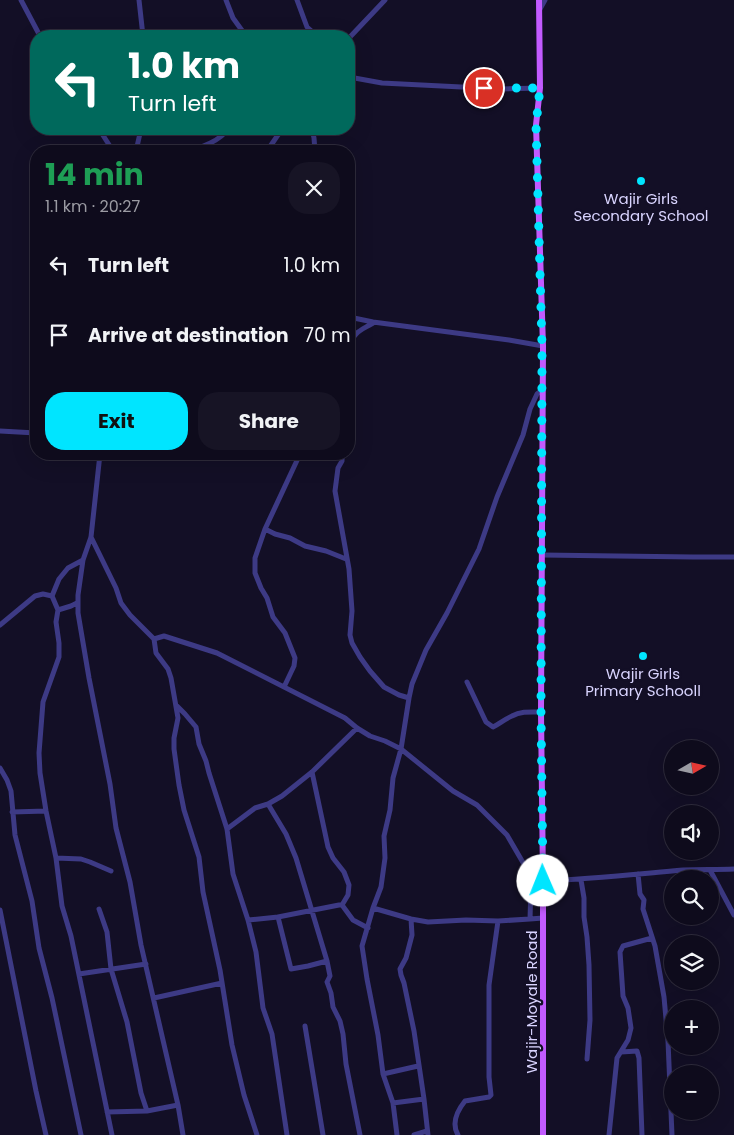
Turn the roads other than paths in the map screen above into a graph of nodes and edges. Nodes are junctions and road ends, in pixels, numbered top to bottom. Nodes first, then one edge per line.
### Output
1 (21, 0) edge
2 (139, 0) edge
3 (226, 0) edge
4 (297, 0) edge
5 (384, 0) edge
6 (539, 0) edge
7 (545, 0) edge
8 (539, 9) junction
9 (37, 30) edge
10 (142, 30) edge
11 (241, 30) edge
12 (311, 30) edge
13 (355, 31) edge
14 (355, 78) edge
15 (540, 88) junction
16 (223, 135) edge
17 (205, 145) edge
18 (355, 318) edge
19 (374, 322) junction
20 (355, 334) edge
21 (542, 346) junction
22 (542, 390) junction
23 (0, 431) edge
24 (30, 434) edge
25 (99, 460) edge
26 (297, 460) edge
27 (342, 460) edge
28 (265, 529) junction
29 (91, 537) junction
30 (542, 555) junction
31 (734, 557) edge
32 (346, 559) junction
33 (83, 560) junction
34 (52, 596) junction
35 (77, 603) junction
36 (58, 610) junction
37 (0, 625) edge
38 (154, 639) junction
39 (467, 682) dead end
40 (284, 688) junction
41 (408, 698) junction
42 (176, 706) junction
43 (541, 712) junction
44 (356, 728) junction
45 (400, 749) junction
46 (0, 768) edge
47 (312, 772) junction
48 (268, 804) junction
49 (46, 811) junction
50 (12, 812) junction
51 (227, 829) junction
52 (56, 858) junction
53 (734, 869) edge
54 (710, 870) edge
55 (110, 871) dead end
56 (664, 872) edge
57 (638, 874) junction
58 (581, 880) junction
59 (543, 881) junction
60 (719, 887) edge
61 (342, 905) junction
62 (373, 908) junction
63 (100, 909) dead end
64 (0, 910) edge
65 (312, 910) junction
66 (734, 916) edge
67 (278, 917) junction
68 (543, 918) junction
69 (411, 919) junction
70 (530, 919) junction
71 (248, 920) junction
72 (498, 921) junction
73 (368, 928) junction
74 (652, 938) junction
75 (327, 961) junction
76 (146, 964) junction
77 (111, 969) junction
78 (79, 974) junction
79 (222, 983) junction
80 (154, 998) junction
81 (305, 1026) dead end
82 (621, 1052) junction
83 (587, 1059) dead end
84 (418, 1066) junction
85 (384, 1074) junction
86 (424, 1098) junction
87 (393, 1103) junction
88 (178, 1105) junction
89 (147, 1111) junction
90 (107, 1112) junction
91 (427, 1133) edge
92 (46, 1135) edge
93 (81, 1135) edge
94 (112, 1135) edge
95 (183, 1135) edge
96 (257, 1135) edge
97 (287, 1135) edge
98 (323, 1135) edge
99 (360, 1135) edge
100 (397, 1135) edge
101 (414, 1135) edge
102 (458, 1135) edge
103 (543, 1135) edge
104 (609, 1135) edge
105 (642, 1135) edge
106 (672, 1135) edge

1 - 9 street
2 - 10 street
3 - 11 street
4 - 12 street
5 - 13 street
6 - 8 main road, Wajir-Moyale Road
7 - 8 street
8 - 15 main road, Wajir-Moyale Road
14 - 15 street
15 - 21 main road, Wajir-Moyale Road
16 - 17 street
18 - 19 street
19 - 20 street
19 - 21 street
21 - 22 main road, Wajir-Moyale Road
22 - 30 main road, Wajir-Moyale Road
22 - 41 street
23 - 24 street
25 - 29 street
26 - 28 street
27 - 32 street
28 - 32 street
28 - 40 street
29 - 33 street
29 - 38 street
30 - 31 street
30 - 43 main road, Wajir-Moyale Road
32 - 41 street
33 - 34 street
33 - 35 street
34 - 36 street
34 - 37 street
35 - 36 street
35 - 76 street
36 - 49 street
38 - 40 street
38 - 42 street
39 - 43 street
40 - 44 street
41 - 45 street
42 - 51 street
42 - 79 street
43 - 59 main road, Wajir-Moyale Road
44 - 45 street
44 - 47 street
45 - 62 street
45 - 70 street
46 - 50 street
47 - 48 street
47 - 61 street
48 - 51 street
48 - 65 street
49 - 50 street
49 - 52 street
50 - 93 street
51 - 71 street
52 - 55 street
52 - 78 street
53 - 54 street
56 - 57 street
57 - 58 street
57 - 74 street
58 - 59 street
58 - 83 street
59 - 68 main road, Wajir-Moyale Road
60 - 66 street
61 - 65 street
61 - 73 street
62 - 69 street
62 - 73 street
63 - 77 street
64 - 92 street
65 - 67 street
65 - 75 street
67 - 71 street
67 - 75 street
68 - 70 street
68 - 103 main road, Wajir-Moyale Road
69 - 72 street
69 - 84 street
70 - 72 street
71 - 97 street
72 - 102 street
73 - 85 street
74 - 82 street
74 - 106 street
75 - 99 street
76 - 77 street
76 - 80 street
77 - 78 street
77 - 89 street
78 - 90 street
79 - 80 street
79 - 96 street
80 - 88 street
81 - 98 street
82 - 104 street
82 - 105 street
84 - 85 street
84 - 86 street
85 - 87 street
86 - 87 street
86 - 91 street
87 - 100 street
88 - 89 street
88 - 95 street
89 - 90 street
90 - 94 street
91 - 101 street

